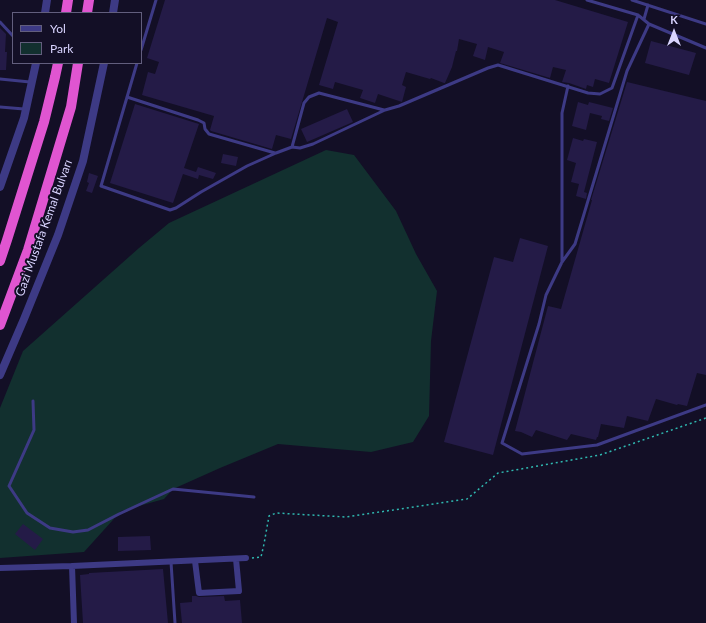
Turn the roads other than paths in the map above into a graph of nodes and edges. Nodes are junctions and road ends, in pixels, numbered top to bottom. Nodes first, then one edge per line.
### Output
1 (47, 0) edge
2 (68, 0) edge
3 (89, 0) edge
4 (115, 0) edge
5 (156, 0) edge
6 (587, 0) edge
7 (632, 0) edge
8 (648, 5) junction
9 (45, 12) edge
10 (66, 12) edge
11 (87, 12) edge
12 (113, 12) edge
13 (638, 15) junction
14 (644, 19) junction
15 (0, 22) edge
16 (649, 24) junction
17 (706, 24) edge
18 (12, 35) edge
19 (142, 47) edge
20 (706, 48) edge
21 (36, 64) edge
22 (58, 64) edge
23 (78, 64) edge
24 (104, 64) edge
25 (137, 64) edge
26 (0, 79) edge
27 (32, 82) junction
28 (568, 86) junction
29 (127, 97) junction
30 (0, 107) edge
31 (26, 109) junction
32 (385, 110) junction
33 (292, 147) junction
34 (276, 153) junction
35 (0, 187) edge
36 (0, 261) edge
37 (562, 262) junction
38 (0, 325) edge
39 (0, 375) edge
40 (33, 400) dead end
41 (706, 405) edge
42 (254, 497) dead end
43 (246, 558) road end
44 (236, 559) junction
45 (195, 561) junction
46 (171, 562) junction
47 (72, 566) junction
48 (0, 568) edge
49 (74, 623) edge
50 (175, 623) edge

1 - 9 street
2 - 10 highway
3 - 11 highway
4 - 12 street
5 - 19 lane
6 - 13 lane
7 - 8 lane
8 - 14 lane
8 - 17 lane
13 - 14 lane
13 - 28 lane
14 - 16 lane
15 - 18 lane
16 - 20 lane
16 - 37 lane
21 - 27 street
22 - 36 highway
23 - 38 highway, Gazi Mustafa Kemal Bulvarı
24 - 39 street, Gazi Mustafa Kemal Bulvarı
25 - 29 lane
26 - 27 lane
27 - 31 street
28 - 32 lane
28 - 37 lane
29 - 34 lane
29 - 34 lane
30 - 31 lane
31 - 35 street
32 - 33 lane
32 - 33 lane
33 - 34 lane
37 - 41 lane
40 - 42 lane
43 - 44 street
44 - 45 street
44 - 45 street
45 - 46 street
46 - 47 street
46 - 50 lane
47 - 48 street
47 - 49 street

